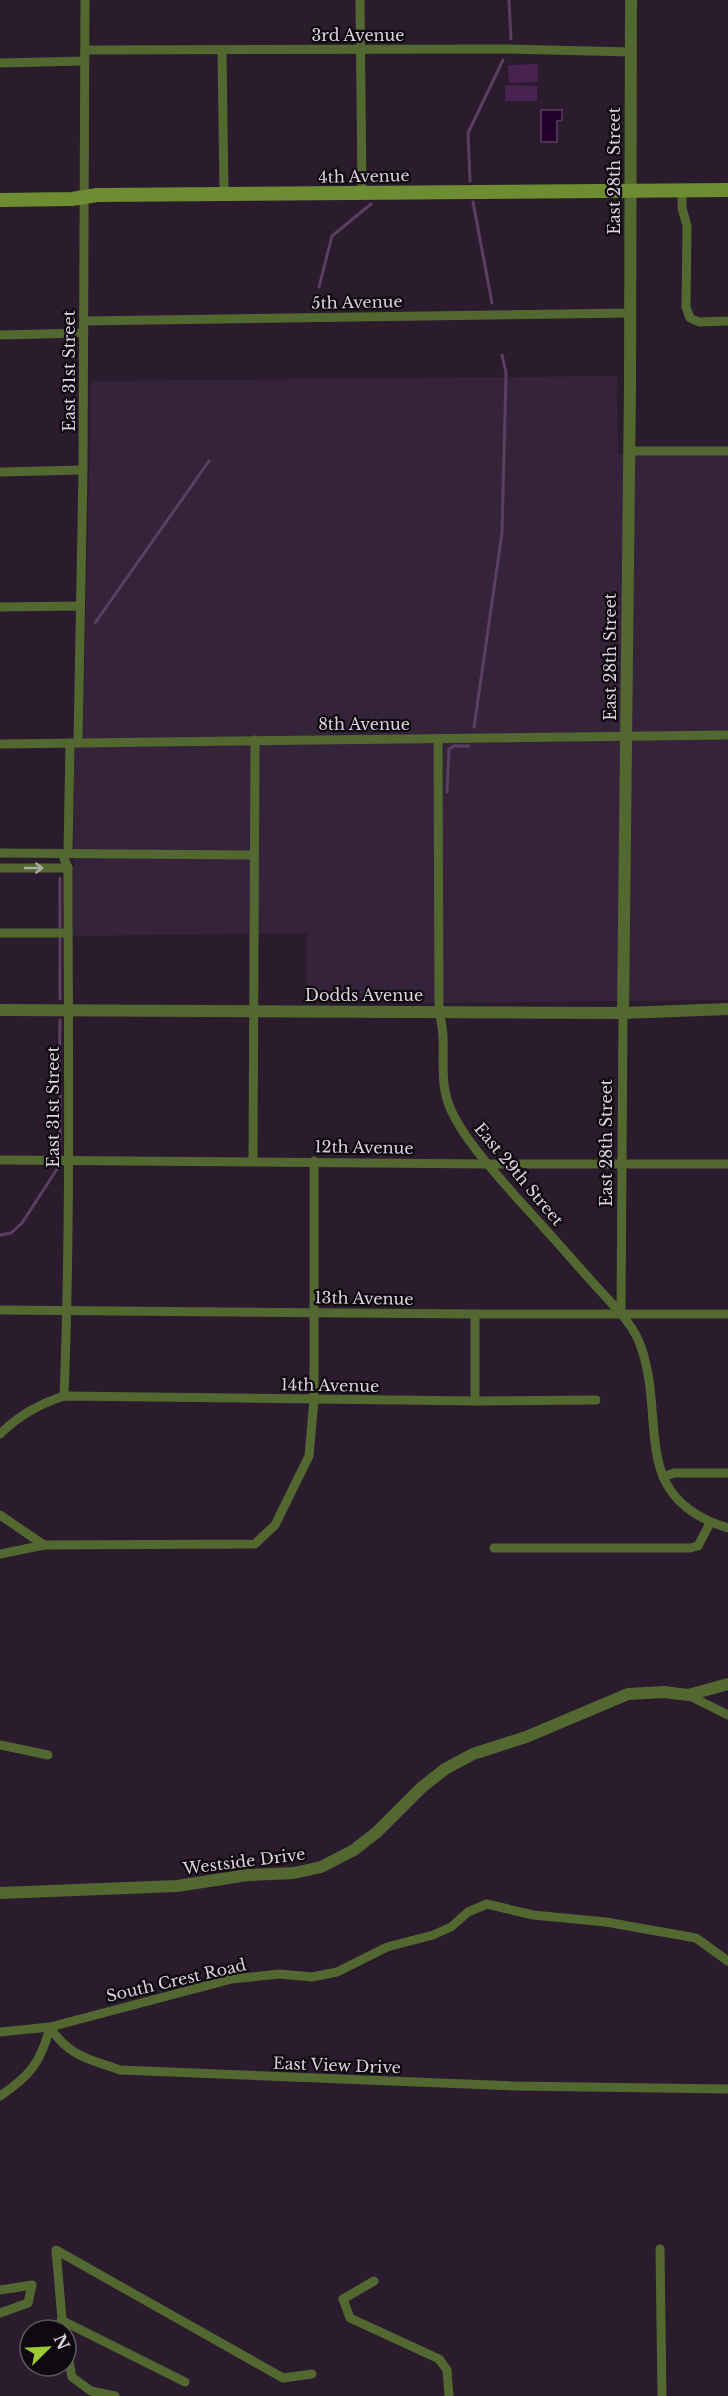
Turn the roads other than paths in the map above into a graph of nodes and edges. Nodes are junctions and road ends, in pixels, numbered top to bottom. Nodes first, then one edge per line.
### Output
1 (85, 0) edge
2 (360, 0) edge
3 (631, 0) edge
4 (85, 50) junction
5 (222, 51) junction
6 (360, 51) junction
7 (631, 52) junction
8 (85, 61) junction
9 (0, 63) edge
10 (728, 189) edge
11 (631, 190) junction
12 (682, 190) junction
13 (362, 192) junction
14 (224, 194) junction
15 (85, 197) junction
16 (0, 201) edge
17 (630, 313) junction
18 (84, 321) junction
19 (728, 321) edge
20 (84, 333) junction
21 (0, 335) edge
22 (628, 451) junction
23 (728, 451) edge
24 (83, 470) junction
25 (0, 472) edge
26 (79, 606) junction
27 (0, 607) edge
28 (728, 735) edge
29 (626, 736) junction
30 (438, 739) junction
31 (255, 740) junction
32 (74, 743) junction
33 (0, 744) edge
34 (68, 852) junction
35 (0, 853) edge
36 (253, 855) junction
37 (0, 868) edge
38 (68, 868) junction
39 (0, 933) edge
40 (68, 933) junction
41 (728, 1009) edge
42 (0, 1010) edge
43 (69, 1010) junction
44 (254, 1011) junction
45 (440, 1011) junction
46 (623, 1013) junction
47 (0, 1160) edge
48 (68, 1161) junction
49 (253, 1161) junction
50 (314, 1161) junction
51 (622, 1163) junction
52 (487, 1164) junction
53 (728, 1164) edge
54 (0, 1310) edge
55 (68, 1310) junction
56 (314, 1312) junction
57 (475, 1314) junction
58 (621, 1314) junction
59 (728, 1314) edge
60 (64, 1396) junction
61 (314, 1400) junction
62 (596, 1400) dead end
63 (475, 1401) junction
64 (0, 1434) edge
65 (728, 1473) edge
66 (663, 1477) junction
67 (0, 1515) edge
68 (710, 1523) junction
69 (728, 1528) edge
70 (44, 1545) junction
71 (494, 1548) dead end
72 (0, 1554) edge
73 (728, 1684) edge
74 (688, 1695) junction
75 (728, 1715) edge
76 (0, 1745) edge
77 (48, 1755) dead end
78 (0, 1893) edge
79 (728, 1961) edge
80 (50, 2027) junction
81 (0, 2032) edge
82 (728, 2089) edge
83 (0, 2096) edge
84 (660, 2249) dead end
85 (374, 2281) dead end
86 (0, 2290) edge
87 (0, 2313) edge
88 (61, 2318) edge
89 (78, 2332) edge
90 (312, 2374) dead end
91 (73, 2378) edge
92 (185, 2382) dead end
93 (115, 2396) edge
94 (449, 2396) edge
95 (662, 2396) edge

1 - 4 street, East 31st Street
2 - 6 street
3 - 7 street, East 28th Street
4 - 5 street, 3rd Avenue
4 - 8 street, East 31st Street
5 - 6 street, 3rd Avenue
5 - 14 street
6 - 7 street, 3rd Avenue
6 - 13 street
7 - 11 street, East 28th Street
8 - 9 street
8 - 15 street, East 31st Street
10 - 12 main road, 4th Avenue
11 - 12 main road, 4th Avenue
11 - 13 main road, 4th Avenue
11 - 17 street, East 28th Street
12 - 19 street
13 - 14 main road, 4th Avenue
14 - 15 main road, 4th Avenue
15 - 16 main road, 4th Avenue
15 - 18 street, East 31st Street
17 - 18 street, 5th Avenue
17 - 22 street, East 28th Street
18 - 20 street, East 31st Street
20 - 21 street
20 - 24 street, East 31st Street
22 - 23 street
22 - 29 street, East 28th Street
24 - 25 street
24 - 26 street, East 31st Street
26 - 27 street
26 - 32 street, East 31st Street
28 - 29 street, 8th Avenue
29 - 30 street, 8th Avenue
29 - 46 street, East 28th Street
30 - 31 street, 8th Avenue
30 - 45 street, East 29th Street
31 - 32 street, 8th Avenue
31 - 36 street
32 - 33 street, 8th Avenue
32 - 34 street, East 31st Street
34 - 35 street
34 - 36 street
34 - 38 street, East 31st Street
36 - 44 street
37 -> 38 street
38 - 40 street, East 31st Street
39 - 40 street
40 - 43 street, East 31st Street
41 - 46 street, Dodds Avenue
42 - 43 street, Dodds Avenue
43 - 44 street, Dodds Avenue
43 - 48 street, East 31st Street
44 - 45 street, Dodds Avenue
44 - 49 street
45 - 46 street, Dodds Avenue
45 - 52 street, East 29th Street
46 - 51 street, East 28th Street
47 - 48 street, 12th Avenue
48 - 49 street, 12th Avenue
48 - 55 street, East 31st Street
49 - 50 street, 12th Avenue
50 - 52 street, 12th Avenue
50 - 56 street
51 - 52 street, 12th Avenue
51 - 53 street, 12th Avenue
51 - 58 street, East 28th Street
52 - 58 street, East 29th Street
54 - 55 street, 13th Avenue
55 - 56 street, 13th Avenue
55 - 60 street, East 31st Street
56 - 57 street, 13th Avenue
56 - 61 street
57 - 58 street, 13th Avenue
57 - 63 street
58 - 59 street, 13th Avenue
58 - 66 street, East 29th Street
60 - 61 street, 14th Avenue
60 - 64 street
61 - 63 street, 14th Avenue
61 - 70 street
62 - 63 street, 14th Avenue
65 - 66 street
66 - 68 street, East 29th Street
67 - 70 street
68 - 69 street, East 29th Street
68 - 71 street
70 - 72 street
73 - 74 street, Westside Drive
74 - 75 street
74 - 78 street, Westside Drive
76 - 77 street
79 - 80 street, South Crest Road
80 - 81 street, South Crest Road
80 - 82 street, East View Drive
80 - 83 street
84 - 95 street
85 - 94 street
86 - 87 street
88 - 90 street
89 - 92 street
91 - 93 street

